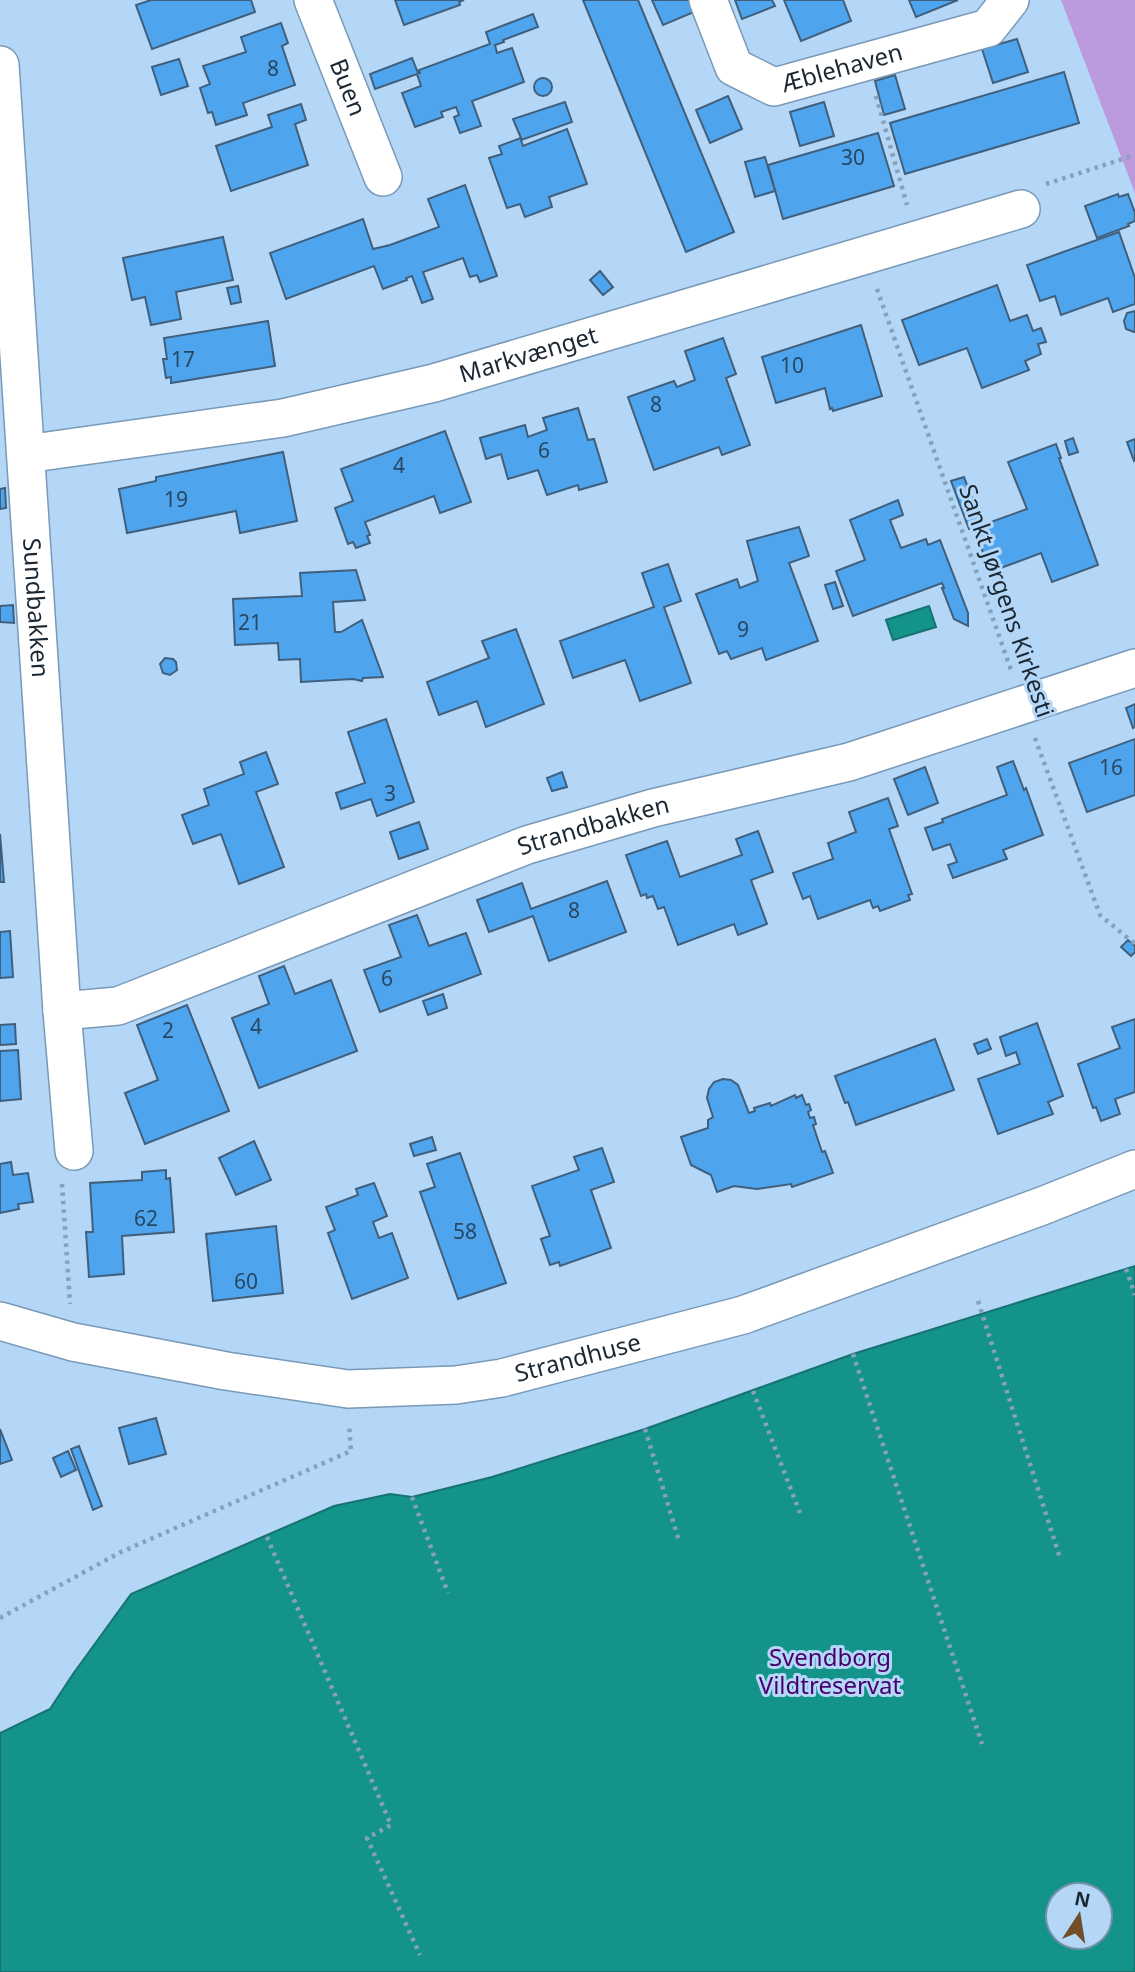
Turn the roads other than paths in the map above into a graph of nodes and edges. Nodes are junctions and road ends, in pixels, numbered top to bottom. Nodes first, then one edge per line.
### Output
1 (313, 0) edge
2 (708, 0) edge
3 (1010, 0) edge
4 (0, 65) edge
5 (1, 105) edge
6 (383, 177) dead end
7 (1021, 209) road end
8 (26, 454) junction
9 (1135, 668) edge
10 (62, 1011) junction
11 (74, 1151) road end
12 (1135, 1169) edge
13 (0, 1321) edge

1 - 6 street, Buen
2 - 3 street, Æblehaven
4 - 5 street, Sundbakken
5 - 8 street, Sundbakken
7 - 8 street, Markvænget
8 - 10 street, Sundbakken
9 - 10 street, Strandbakken
10 - 11 street, Sundbakken
12 - 13 street, Strandhuse

